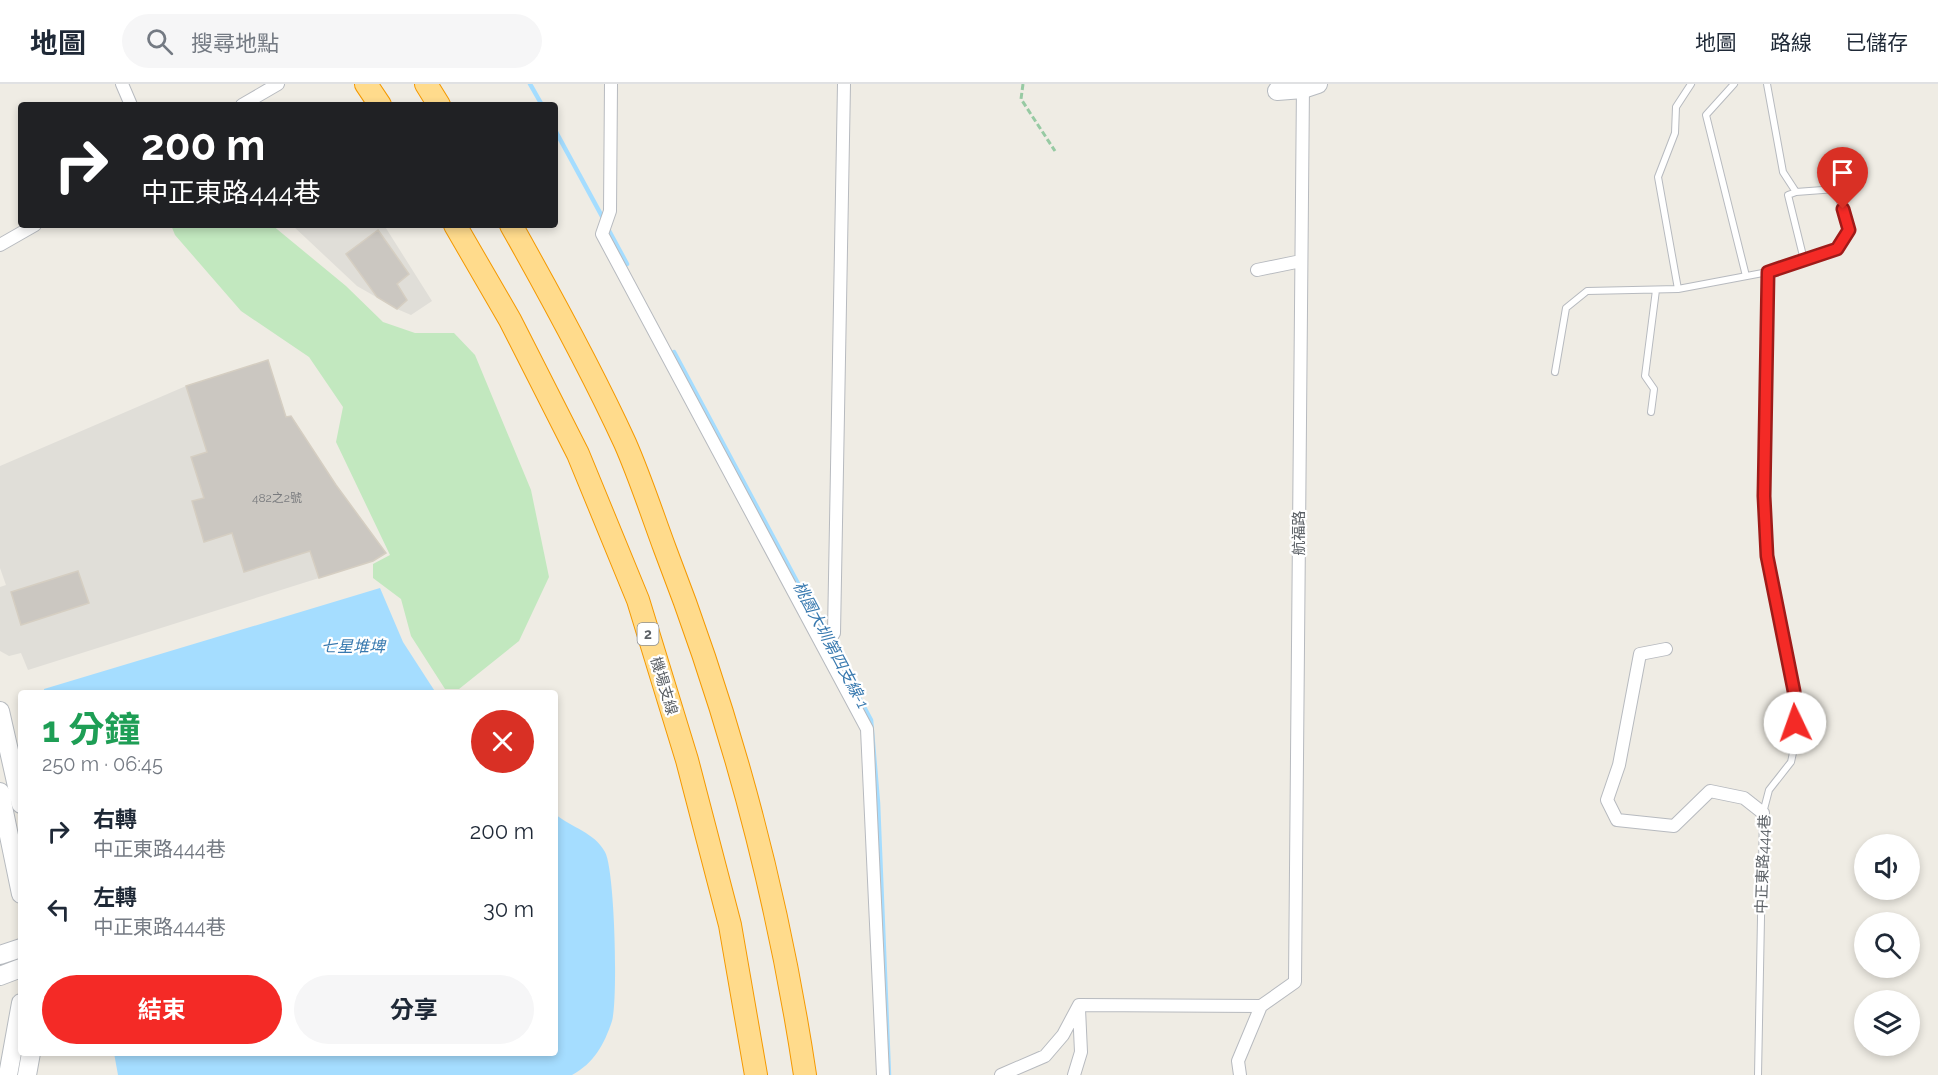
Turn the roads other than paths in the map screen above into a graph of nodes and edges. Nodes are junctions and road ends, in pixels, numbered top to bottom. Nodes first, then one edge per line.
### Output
1 (122, 84) edge
2 (278, 84) edge
3 (366, 84) edge
4 (426, 84) edge
5 (611, 84) edge
6 (844, 84) edge
7 (1691, 84) edge
8 (1734, 84) edge
9 (1767, 84) edge
10 (1275, 86) edge
11 (1308, 86) edge
12 (130, 102) edge
13 (247, 102) edge
14 (378, 102) edge
15 (437, 102) edge
16 (1796, 192) junction
17 (30, 228) edge
18 (457, 228) edge
19 (513, 228) edge
20 (0, 245) edge
21 (1301, 261) junction
22 (1803, 261) junction
23 (1257, 270) dead end
24 (1768, 272) junction
25 (1746, 276) junction
26 (1678, 289) junction
27 (1656, 290) junction
28 (1555, 372) dead end
29 (1651, 412) dead end
30 (825, 647) junction
31 (1666, 649) dead end
32 (0, 711) edge
33 (18, 791) edge
34 (0, 792) edge
35 (1763, 813) junction
36 (18, 879) edge
37 (18, 949) edge
38 (0, 955) edge
39 (18, 969) edge
40 (0, 976) edge
41 (1079, 1005) junction
42 (1261, 1006) junction
43 (18, 1016) edge
44 (30, 1056) edge
45 (6, 1067) edge
46 (27, 1075) edge
47 (756, 1075) edge
48 (805, 1075) edge
49 (883, 1075) edge
50 (1001, 1075) edge
51 (1074, 1075) edge
52 (1240, 1075) edge
53 (1758, 1075) edge

1 - 12 street
2 - 13 street
3 - 14 highway
4 - 15 highway
5 - 30 street
6 - 30 street
7 - 26 lane
8 - 25 lane
9 - 16 lane
10 - 11 main road
11 - 21 street, 航福路
16 - 22 lane
16 - 22 lane
17 - 20 street
18 - 47 highway, 機場支線 / 2
19 - 48 highway
21 - 23 street
21 - 42 street, 航福路
22 - 24 lane
24 - 25 lane
24 - 35 lane, 中正東路444巷
25 - 26 lane
26 - 27 lane
27 - 28 lane
27 - 29 lane
30 - 49 street
31 - 35 street
32 - 33 main road
34 - 36 main road
35 - 53 lane, 中正東路444巷
37 - 38 main road
39 - 40 main road
41 - 42 street
41 - 50 street
41 - 51 street
42 - 52 street
43 - 45 main road
44 - 46 main road

